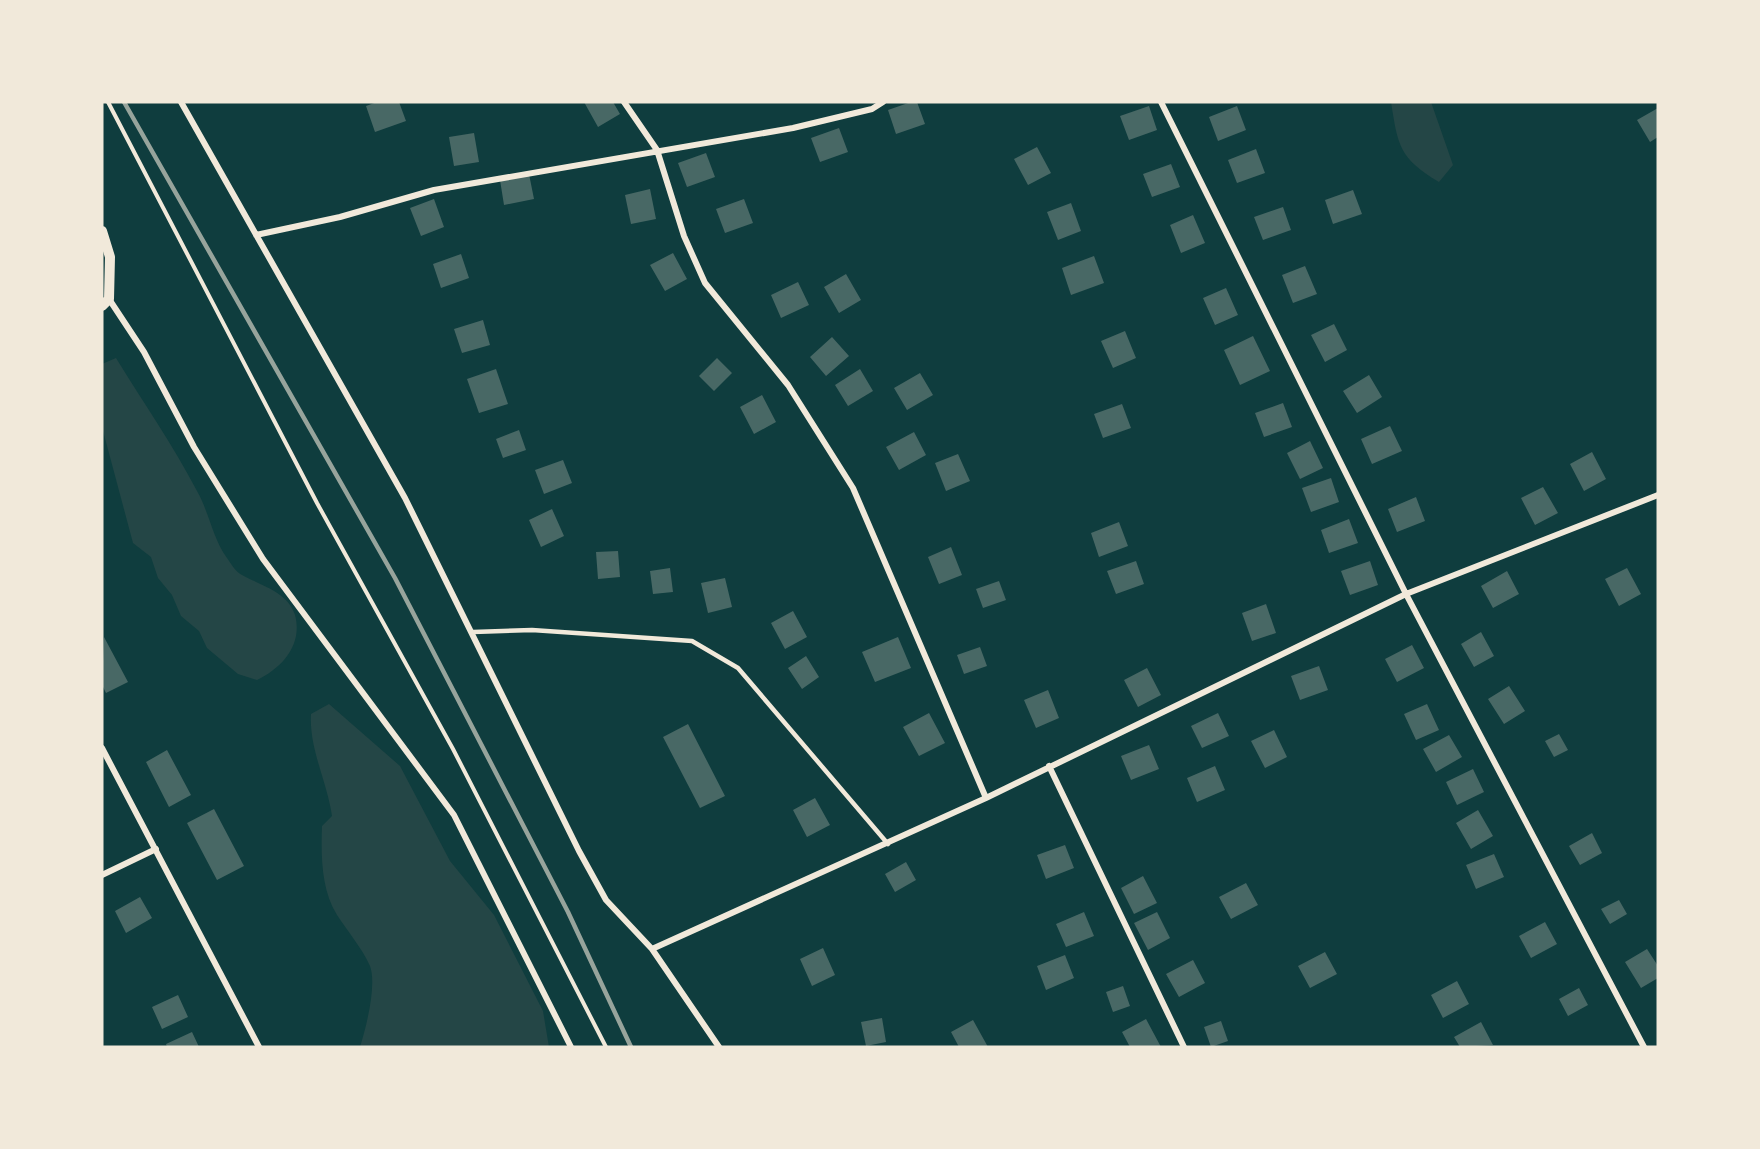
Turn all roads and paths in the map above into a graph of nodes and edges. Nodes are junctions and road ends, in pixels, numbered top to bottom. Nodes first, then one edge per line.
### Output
1 (108, 102) edge
2 (181, 102) edge
3 (624, 102) edge
4 (883, 102) edge
5 (1161, 102) edge
6 (657, 150) junction
7 (102, 231) edge
8 (256, 235) junction
9 (105, 302) edge
10 (1658, 495) edge
11 (1406, 594) junction
12 (473, 632) junction
13 (102, 748) edge
14 (1048, 766) junction
15 (986, 798) junction
16 (888, 844) junction
17 (156, 849) junction
18 (102, 875) edge
19 (652, 949) junction
20 (259, 1047) edge
21 (571, 1047) edge
22 (606, 1047) edge
23 (719, 1047) edge
24 (1184, 1047) edge
25 (1644, 1047) edge

1 - 22 path
2 - 8 street
3 - 6 street
4 - 6 street
5 - 11 street
6 - 8 street
6 - 15 street
7 - 9 street
8 - 12 street
9 - 21 street
10 - 11 street
11 - 14 street
11 - 25 street
12 - 16 lane
12 - 19 street
13 - 17 street
14 - 15 street
14 - 24 street
15 - 16 street
16 - 19 street
17 - 18 street
17 - 20 street
19 - 23 street

